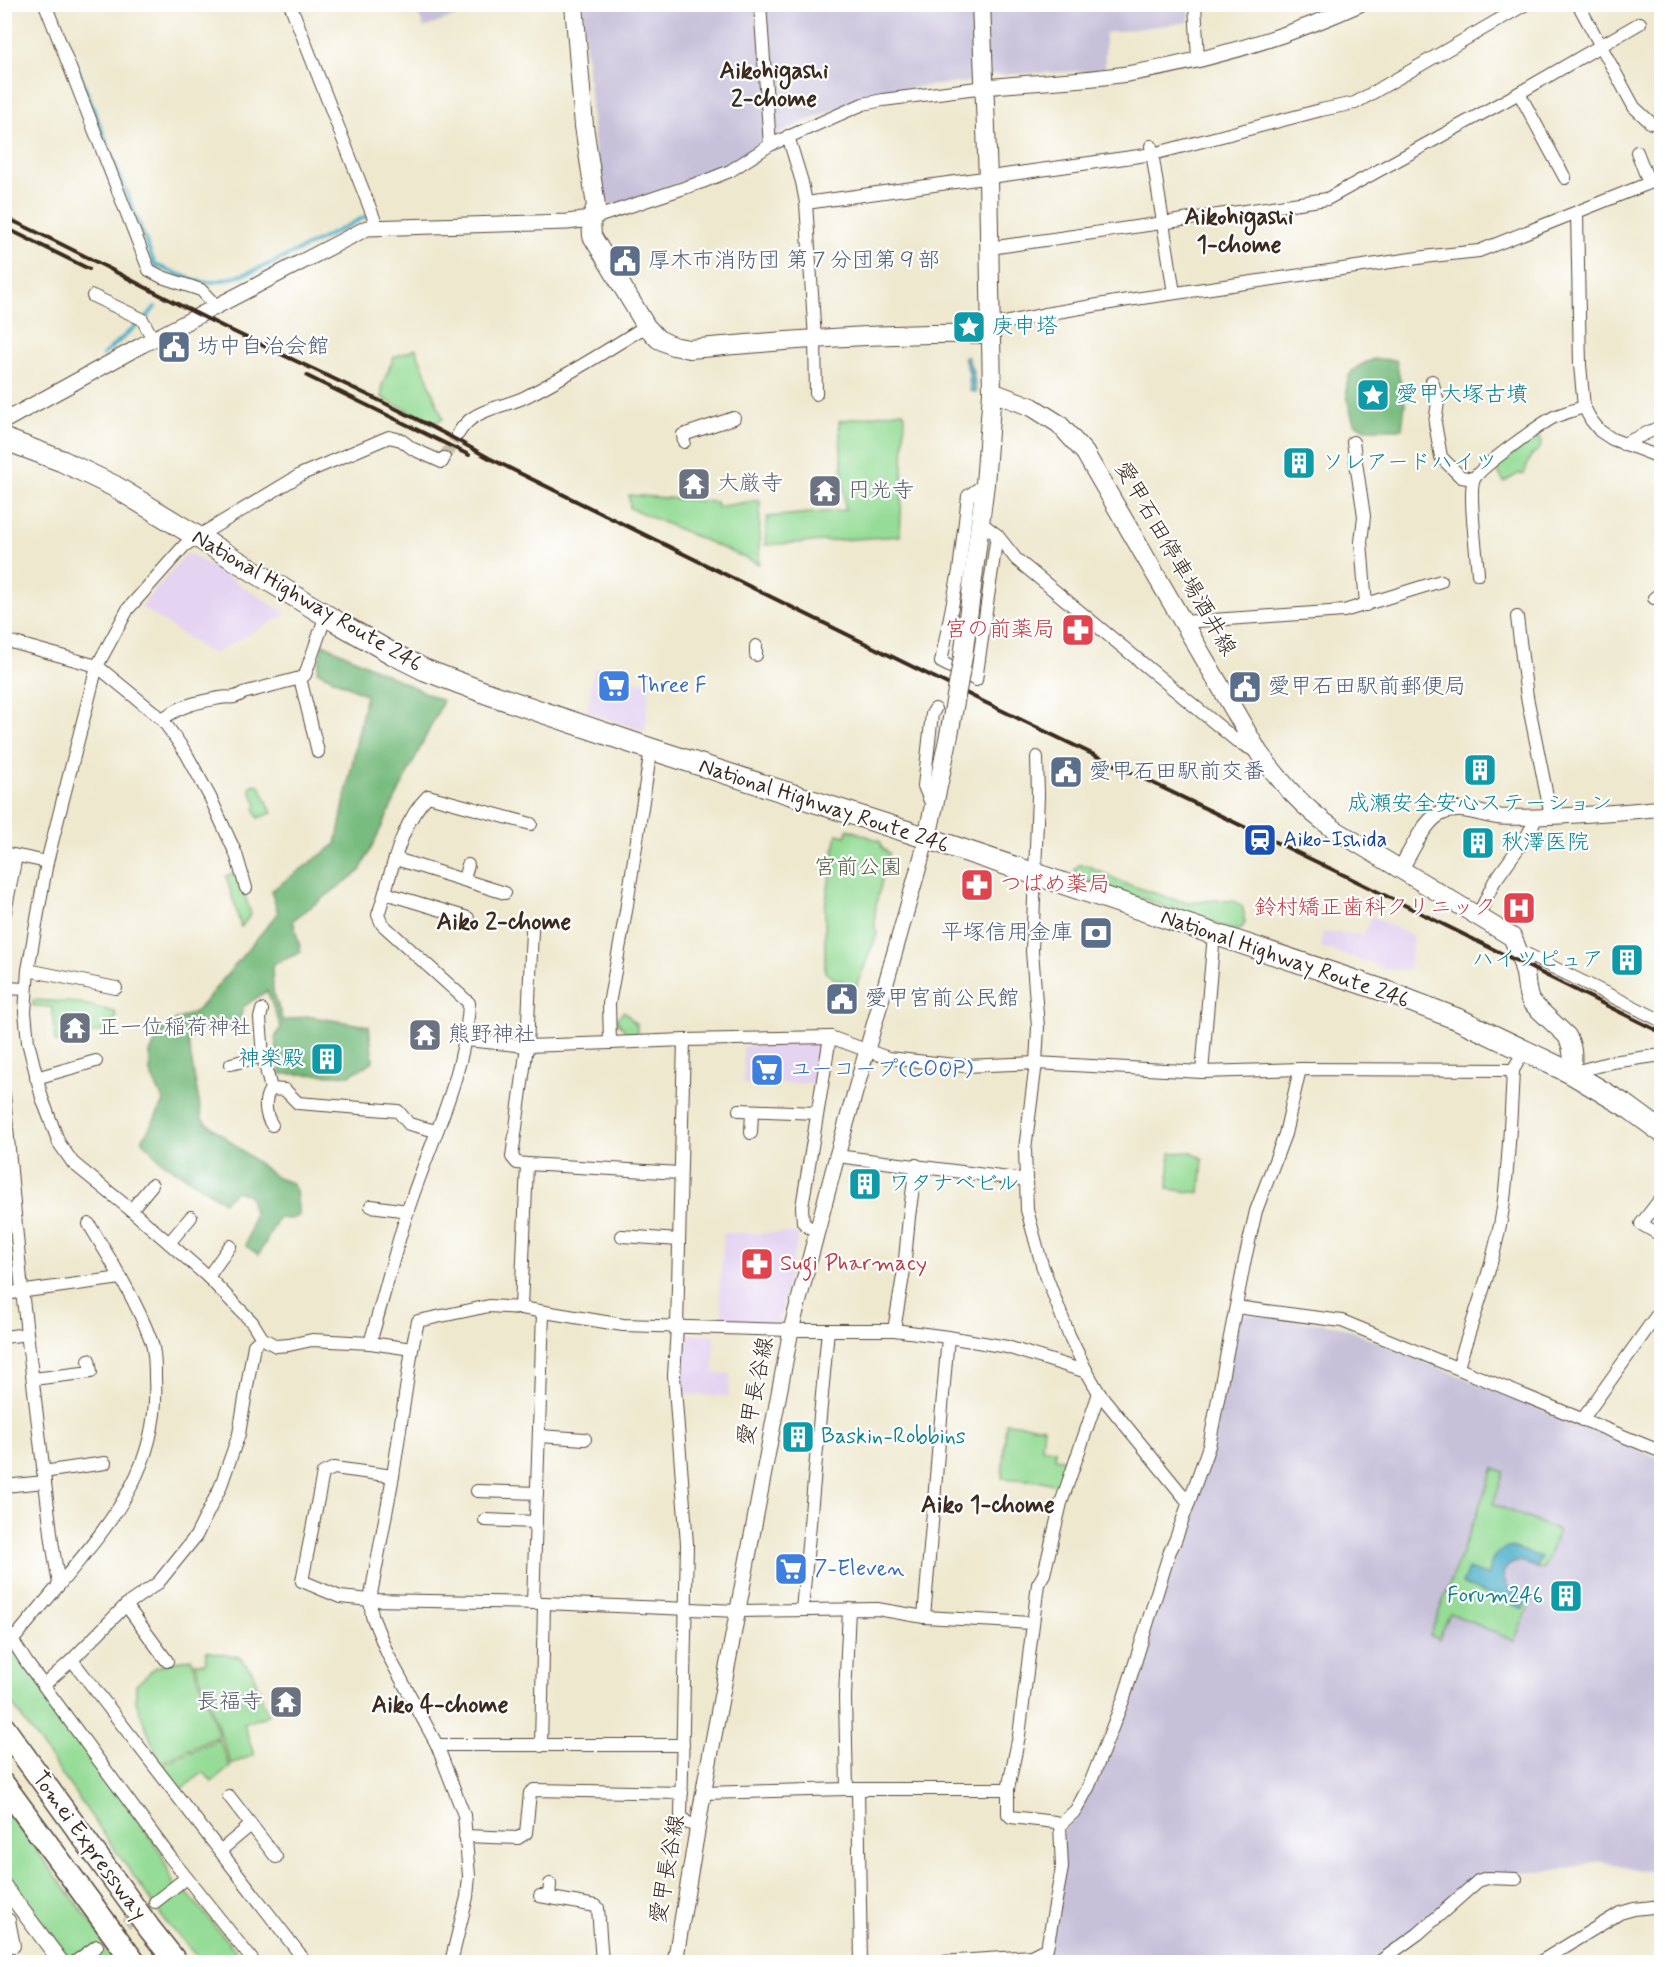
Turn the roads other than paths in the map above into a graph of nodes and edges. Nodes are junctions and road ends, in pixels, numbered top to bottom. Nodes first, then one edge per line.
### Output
1 (45, 4) edge
2 (290, 4) edge
3 (574, 4) edge
4 (760, 4) edge
5 (981, 4) edge
6 (1195, 4) edge
7 (1360, 4) edge
8 (1526, 4) edge
9 (1578, 4) edge
10 (1640, 23) dead end
11 (1600, 45) junction
12 (1198, 60) junction
13 (985, 87) junction
14 (1519, 93) junction
15 (1651, 123) dead end
16 (788, 136) junction
17 (770, 145) junction
18 (1152, 150) junction
19 (1637, 152) dead end
20 (988, 178) junction
21 (1565, 178) dead end
22 (1662, 178) edge
23 (1648, 183) junction
24 (806, 203) junction
25 (1577, 213) junction
26 (591, 219) junction
27 (1164, 224) junction
28 (377, 226) junction
29 (990, 248) junction
30 (1174, 293) junction
31 (93, 296) dead end
32 (216, 306) junction
33 (646, 327) junction
34 (991, 330) junction
35 (153, 339) junction
36 (815, 339) junction
37 (1662, 350) edge
38 (1662, 356) edge
39 (1432, 381) dead end
40 (992, 392) junction
41 (816, 394) dead end
42 (1584, 407) junction
43 (734, 418) dead end
44 (4, 421) edge
45 (1662, 426) edge
46 (458, 434) tunnel mouth
47 (4, 439) edge
48 (684, 442) dead end
49 (1353, 442) dead end
50 (1623, 444) junction
51 (444, 458) dead end
52 (1662, 458) edge
53 (1474, 479) junction
54 (985, 484) junction
55 (980, 522) junction
56 (997, 535) junction
57 (197, 537) junction
58 (1478, 574) dead end
59 (1441, 580) dead end
60 (1366, 605) junction
61 (326, 615) junction
62 (1517, 617) dead end
63 (1182, 622) junction
64 (4, 640) edge
65 (97, 666) junction
66 (300, 678) junction
67 (935, 709) dead end
68 (162, 719) junction
69 (320, 746) dead end
70 (651, 749) junction
71 (1259, 753) junction
72 (1036, 757) dead end
73 (1662, 808) edge
74 (933, 809) junction
75 (1544, 816) junction
76 (531, 824) dead end
77 (927, 838) junction
78 (10, 854) edge
79 (396, 859) junction
80 (47, 862) junction
81 (468, 865) dead end
82 (1401, 870) junction
83 (1036, 875) junction
84 (464, 879) junction
85 (246, 888) dead end
86 (385, 893) junction
87 (505, 893) dead end
88 (1478, 916) junction
89 (4, 917) edge
90 (468, 918) dead end
91 (532, 930) dead end
92 (1214, 934) junction
93 (1518, 950) junction
94 (28, 970) junction
95 (4, 988) edge
96 (116, 988) dead end
97 (26, 989) junction
98 (262, 1010) dead end
99 (1662, 1021) edge
100 (830, 1037) junction
101 (466, 1040) junction
102 (684, 1040) junction
103 (610, 1043) junction
104 (527, 1046) junction
105 (866, 1051) junction
106 (1524, 1051) junction
107 (1662, 1055) edge
108 (263, 1056) junction
109 (96, 1061) dead end
110 (1036, 1063) junction
111 (231, 1064) dead end
112 (1300, 1069) junction
113 (1514, 1070) junction
114 (1202, 1072) junction
115 (1571, 1073) junction
116 (36, 1078) junction
117 (271, 1089) junction
118 (4, 1095) edge
119 (739, 1110) dead end
120 (752, 1111) junction
121 (817, 1113) junction
122 (272, 1125) dead end
123 (436, 1131) junction
124 (1662, 1132) edge
125 (751, 1133) dead end
126 (837, 1156) junction
127 (527, 1164) junction
128 (916, 1165) junction
129 (681, 1173) junction
130 (1025, 1180) junction
131 (152, 1185) dead end
132 (1662, 1197) edge
133 (371, 1206) dead end
134 (131, 1210) junction
135 (408, 1211) junction
136 (191, 1217) dead end
137 (89, 1224) dead end
138 (817, 1229) junction
139 (622, 1236) dead end
140 (1662, 1236) edge
141 (679, 1240) junction
142 (169, 1243) junction
143 (230, 1246) dead end
144 (208, 1277) junction
145 (121, 1278) junction
146 (21, 1291) junction
147 (4, 1294) edge
148 (1236, 1307) junction
149 (521, 1308) junction
150 (1662, 1308) edge
151 (543, 1313) junction
152 (677, 1327) junction
153 (791, 1330) junction
154 (828, 1330) junction
155 (894, 1330) junction
156 (27, 1334) junction
157 (4, 1337) edge
158 (948, 1337) junction
159 (262, 1338) junction
160 (370, 1343) junction
161 (412, 1349) junction
162 (1458, 1367) junction
163 (91, 1372) dead end
164 (1087, 1372) junction
165 (33, 1379) junction
166 (1099, 1393) junction
167 (1582, 1420) junction
168 (539, 1436) junction
169 (585, 1439) dead end
170 (1662, 1452) edge
171 (105, 1463) dead end
172 (393, 1476) junction
173 (44, 1477) junction
174 (4, 1486) edge
175 (477, 1491) dead end
176 (537, 1493) junction
177 (1189, 1503) junction
178 (536, 1522) junction
179 (490, 1523) dead end
180 (59, 1584) junction
181 (370, 1600) junction
182 (538, 1603) junction
183 (126, 1605) junction
184 (686, 1608) junction
185 (849, 1609) junction
186 (802, 1610) junction
187 (738, 1611) junction
188 (924, 1617) junction
189 (1032, 1623) junction
190 (4, 1627) edge
191 (12, 1640) junction
192 (72, 1660) junction
193 (167, 1661) dead end
194 (44, 1685) junction
195 (4, 1728) edge
196 (437, 1745) junction
197 (683, 1745) junction
198 (541, 1746) junction
199 (4, 1785) edge
200 (852, 1789) junction
201 (1008, 1789) junction
202 (682, 1793) junction
203 (704, 1793) junction
204 (230, 1796) dead end
205 (251, 1825) junction
206 (1060, 1825) junction
207 (698, 1827) junction
208 (465, 1836) junction
209 (220, 1851) junction
210 (276, 1857) dead end
211 (186, 1878) junction
212 (1516, 1879) dead end
213 (4, 1886) edge
214 (546, 1892) dead end
215 (154, 1902) tunnel mouth
216 (1662, 1906) edge
217 (21, 1909) junction
218 (7, 1921) edge
219 (14, 1946) dead end
220 (97, 1946) tunnel mouth
221 (61, 1962) edge
222 (75, 1962) edge
223 (134, 1962) edge
224 (176, 1962) edge
225 (254, 1962) edge
226 (305, 1962) edge
227 (451, 1962) edge
228 (602, 1962) edge
229 (675, 1962) edge
230 (861, 1962) edge
231 (941, 1962) edge
232 (1379, 1962) edge
233 (1540, 1962) edge

1 - 32 street
2 - 28 street
3 - 26 main road
4 - 17 street
5 - 13 main road
6 - 12 street
7 - 12 street
8 - 18 street
9 - 11 street
10 - 11 street
11 - 14 street
11 - 15 street
12 - 13 street
13 - 16 street
13 - 20 main road
14 - 21 street
14 - 27 street
16 - 17 street
16 - 24 street
17 - 26 street
18 - 20 street
18 - 27 street
19 - 23 street
20 - 24 street
20 - 29 main road
22 - 23 street
23 - 25 street
24 - 36 street
25 - 30 street
25 - 42 street
26 - 28 street
26 - 33 main road
27 - 29 street
27 - 30 street
28 - 32 street
29 - 34 main road
30 - 34 street
31 - 35 street
32 - 35 street
33 - 36 main road
33 - 46 street
34 - 36 main road
34 - 40 main road
35 - 44 street
36 - 41 street
37 - 38 street
39 - 53 street
40 - 54 main road
40 - 63 main road, 愛甲石田停車場酒井線
42 - 50 street
42 - 53 street
43 - 48 street
45 - 50 street
47 - 57 highway, National Highway Route 246
49 - 60 street
50 - 52 street
51 - 57 street
53 - 58 street
54 - 55 main road
54 - 56 street
55 - 56 street
55 - 74 main road, bridge
56 - 71 street
57 - 61 highway, National Highway Route 246
57 - 65 street
59 - 60 street
60 - 63 street
61 - 66 street
61 - 70 highway, National Highway Route 246
62 - 75 street
63 - 71 main road, 愛甲石田停車場酒井線
64 - 65 street
65 - 68 street
65 - 80 street
66 - 68 street
66 - 69 street
67 - 74 street
68 - 85 street
70 - 77 highway, National Highway Route 246
70 - 103 street
71 - 82 main road, 愛甲石田停車場酒井線
72 - 83 street
73 - 75 street
74 - 77 main road
75 - 82 street
75 - 88 street
76 - 79 street
77 - 83 highway, National Highway Route 246
77 - 105 street, 愛甲長谷線
78 - 80 street
78 - 89 street
79 - 84 street
79 - 86 street
80 - 94 street
81 - 84 street
82 - 88 main road, 愛甲石田停車場酒井線
83 - 92 highway, National Highway Route 246
83 - 110 street
84 - 87 street
86 - 90 street
86 - 101 street
88 - 93 main road, 愛甲石田停車場酒井線
91 - 104 street
92 - 106 highway, National Highway Route 246
92 - 114 street
93 - 99 street
93 - 115 main road, 愛甲石田停車場酒井線
94 - 96 street
94 - 97 street
95 - 97 street
97 - 116 street
98 - 108 street
100 - 102 street
100 - 105 street
100 - 121 street
101 - 104 street
101 - 123 street
102 - 103 street
102 - 129 street
103 - 104 street
104 - 127 street
105 - 110 street
105 - 126 street, 愛甲長谷線
106 - 113 street
106 - 115 highway, National Highway Route 246
107 - 115 street
108 - 111 street
108 - 117 street
109 - 116 street
110 - 114 street
110 - 130 street
112 - 113 street
112 - 114 street
112 - 148 street
113 - 162 street
115 - 124 highway, National Highway Route 246
116 - 134 street
117 - 122 street
117 - 123 street
118 - 146 street
119 - 120 street
120 - 121 street
120 - 125 street
121 - 138 street
123 - 135 street
126 - 128 street
126 - 138 street, 愛甲長谷線
127 - 129 street
127 - 149 street
128 - 130 street
128 - 155 street
129 - 141 street
130 - 164 street
131 - 134 street
132 - 140 street
133 - 135 street
134 - 142 street
135 - 160 street
136 - 142 street
137 - 145 street
138 - 153 street, 愛甲長谷線
139 - 141 street
141 - 152 street
142 - 144 street
143 - 144 street
144 - 159 street
145 - 146 street
145 - 180 street
146 - 147 street
146 - 156 street
148 - 162 street
148 - 177 street
149 - 151 street
149 - 161 street
150 - 167 street
151 - 152 street
151 - 168 street
152 - 153 street
152 - 184 street
153 - 154 street
153 - 187 street, 愛甲長谷線
154 - 155 street
154 - 186 street
155 - 158 street
156 - 157 street
156 - 165 street
158 - 164 street
158 - 188 street
159 - 160 street
159 - 183 street
160 - 161 street
161 - 172 street
162 - 167 street
163 - 165 street
164 - 166 street
165 - 173 street
166 - 177 street
166 - 189 street
167 - 170 street
168 - 169 street
168 - 176 street
171 - 173 street
172 - 181 street
172 - 181 street
173 - 174 street
173 - 180 street
175 - 176 street
176 - 178 street
177 - 206 street
178 - 179 street
178 - 182 street
180 - 191 street
181 - 182 street
181 - 196 street
182 - 184 street
182 - 198 street
183 - 192 street
183 - 193 street
184 - 187 street
184 - 197 street
185 - 186 street
185 - 188 street
185 - 200 street
186 - 187 street
187 - 203 street, 愛甲長谷線
188 - 189 street
189 - 201 street
190 - 191 street
191 - 194 street
192 - 194 street
192 - 209 street
194 - 211 street
195 - 224 highway, Tomei Expressway
196 - 198 street
196 - 208 street
197 - 198 street
197 - 202 street
199 - 223 highway, Tomei Expressway
200 - 201 street
200 - 203 street
200 - 230 street
201 - 206 street
202 - 207 street
202 - 208 street
203 - 207 street, 愛甲長谷線
204 - 205 street
205 - 209 street
205 - 210 street
206 - 231 street
207 - 229 street, 愛甲長谷線
208 - 227 street
209 - 226 street
211 - 215 street
211 - 225 street
212 - 232 street
213 - 217 street
214 - 228 street
216 - 233 street
217 - 218 street
217 - 221 street
218 - 219 street
220 - 222 street

